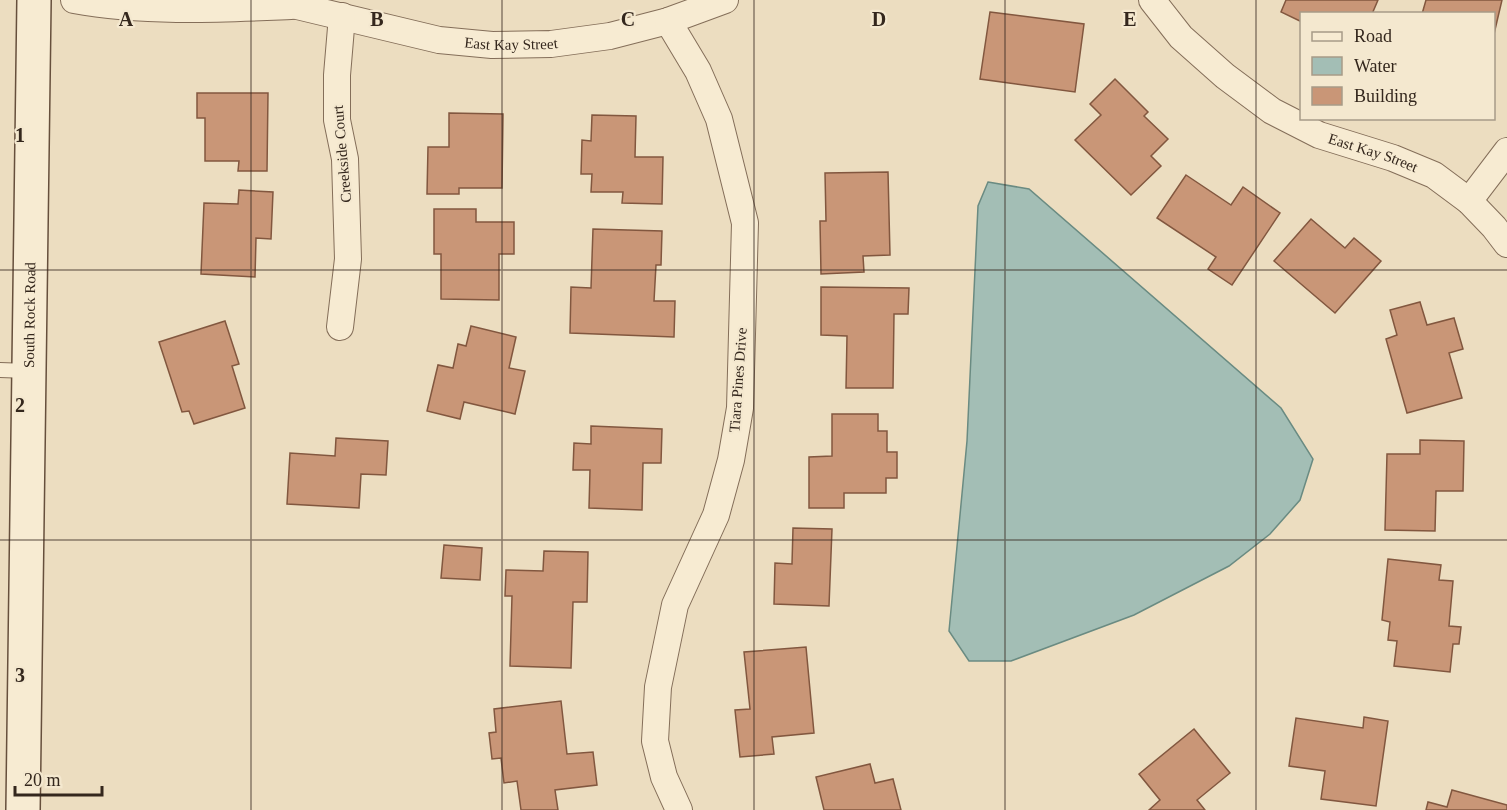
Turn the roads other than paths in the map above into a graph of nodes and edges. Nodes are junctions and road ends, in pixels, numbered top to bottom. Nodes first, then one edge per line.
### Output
1 (34, 0) edge
2 (74, 0) edge
3 (725, 0) edge
4 (1152, 0) edge
5 (283, 3) edge
6 (342, 16) junction
7 (668, 21) junction
8 (1507, 151) edge
9 (1469, 201) junction
10 (1507, 244) edge
11 (340, 327) dead end
12 (14, 371) edge
13 (23, 810) edge
14 (679, 810) edge

1 - 12 main road, South Rock Road
2 - 5 street, East Kay Street
3 - 7 street, East Kay Street
4 - 9 street, East Kay Street
5 - 6 street, East Kay Street
6 - 7 street, East Kay Street
6 - 11 street, Creekside Court
7 - 14 street, Tiara Pines Drive
8 - 9 street
9 - 10 street, East Kay Street
12 - 13 main road, South Rock Road

